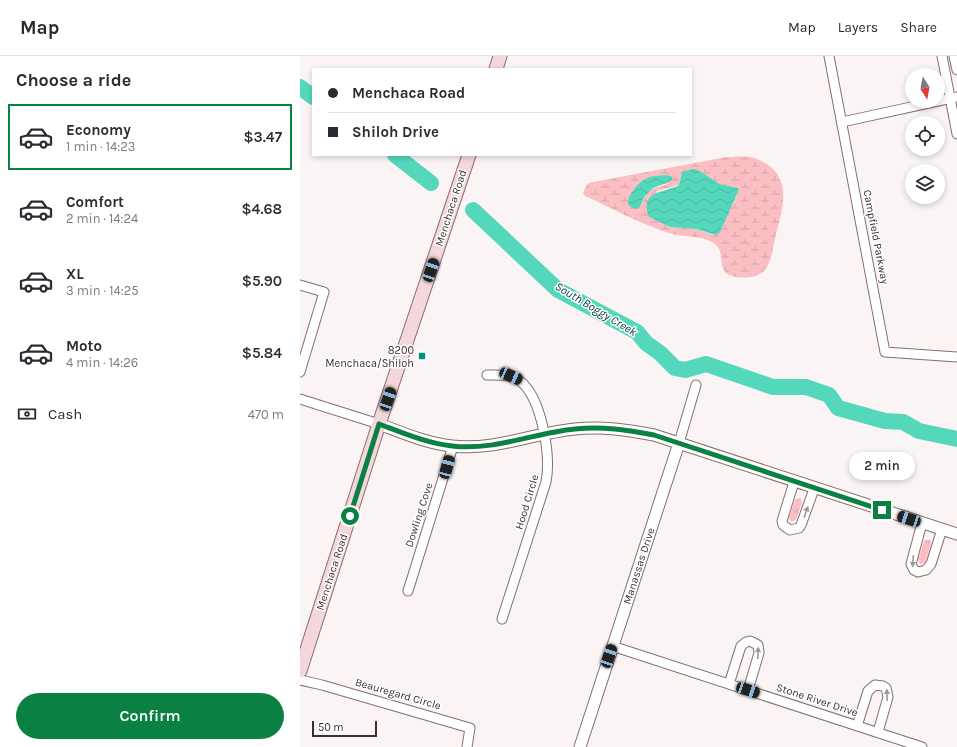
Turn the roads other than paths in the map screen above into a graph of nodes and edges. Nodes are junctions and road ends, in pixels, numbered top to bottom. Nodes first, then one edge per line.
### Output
1 (500, 56) edge
2 (829, 56) edge
3 (942, 56) edge
4 (954, 56) edge
5 (496, 68) edge
6 (957, 70) edge
7 (953, 98) edge
8 (842, 122) junction
9 (957, 134) edge
10 (468, 156) edge
11 (300, 285) edge
12 (957, 357) edge
13 (300, 372) edge
14 (488, 375) dead end
15 (696, 385) dead end
16 (300, 399) edge
17 (379, 424) junction
18 (544, 435) junction
19 (679, 443) junction
20 (453, 446) junction
21 (794, 482) junction
22 (814, 489) junction
23 (922, 523) junction
24 (942, 530) junction
25 (957, 534) edge
26 (408, 591) dead end
27 (502, 619) dead end
28 (612, 646) junction
29 (300, 671) edge
30 (300, 680) edge
31 (729, 684) junction
32 (748, 690) junction
33 (857, 726) junction
34 (878, 732) junction
35 (467, 747) edge
36 (580, 747) edge
37 (922, 747) edge

1 - 5 main road
2 - 8 street, Campfield Parkway
3 - 7 street
4 - 6 street
7 - 8 street
7 - 9 street
8 - 12 street, Campfield Parkway
10 - 17 main road, Menchaca Road
11 - 13 street
14 - 18 street, Hood Circle
15 - 19 street, Manassas Drive
16 - 17 street
17 - 20 street
17 - 29 main road, Menchaca Road
18 - 19 street
18 - 20 street
18 - 27 street, Hood Circle
19 - 21 street
19 - 28 street, Manassas Drive
20 - 26 street, Dowling Cove
21 - 22 street
21 -> 22 street
22 - 23 street
23 - 24 street
23 -> 24 street
24 - 25 street
28 - 31 street, Stone River Drive
28 - 36 street, Manassas Drive
30 - 35 street, Beauregard Circle
31 - 32 street, Stone River Drive
32 -> 31 street
32 - 33 street, Stone River Drive
33 - 34 street, Stone River Drive
34 -> 33 street
34 - 37 street, Stone River Drive

